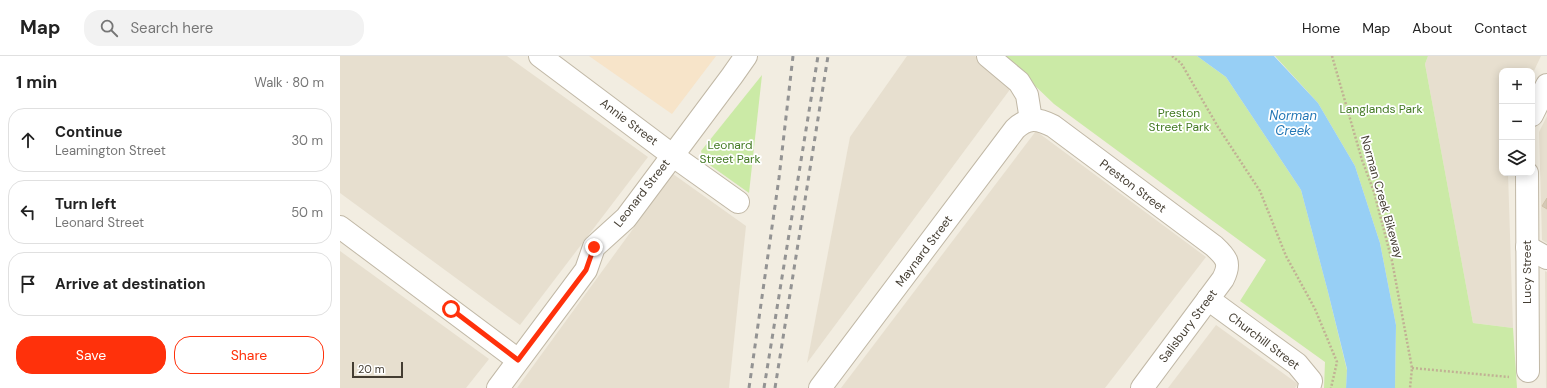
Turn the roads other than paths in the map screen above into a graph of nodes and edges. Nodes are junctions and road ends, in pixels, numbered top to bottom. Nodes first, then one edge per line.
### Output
1 (540, 56) edge
2 (746, 56) edge
3 (988, 56) edge
4 (1547, 85) edge
5 (1535, 109) edge
6 (1032, 120) junction
7 (672, 155) junction
8 (1527, 176) edge
9 (738, 202) dead end
10 (340, 227) edge
11 (1527, 247) junction
12 (1547, 258) edge
13 (1228, 262) joint
14 (1208, 299) junction
15 (518, 360) junction
16 (1528, 371) road end
17 (498, 388) edge
18 (820, 388) edge
19 (1142, 388) edge
20 (1309, 388) edge

1 - 7 street, Annie Street
2 - 7 street, Leonard Street
3 - 6 street
4 - 5 street
6 - 13 street, Preston Street
6 - 18 street, Maynard Street
7 - 9 street, Annie Street
7 - 15 street, Leonard Street
8 - 11 street, Lucy Street
10 - 15 street
11 - 12 street
11 - 16 street, Lucy Street
13 - 14 street, Salisbury Street
14 - 19 street, Salisbury Street
14 - 20 street, Churchill Street
15 - 17 street, Leonard Street

